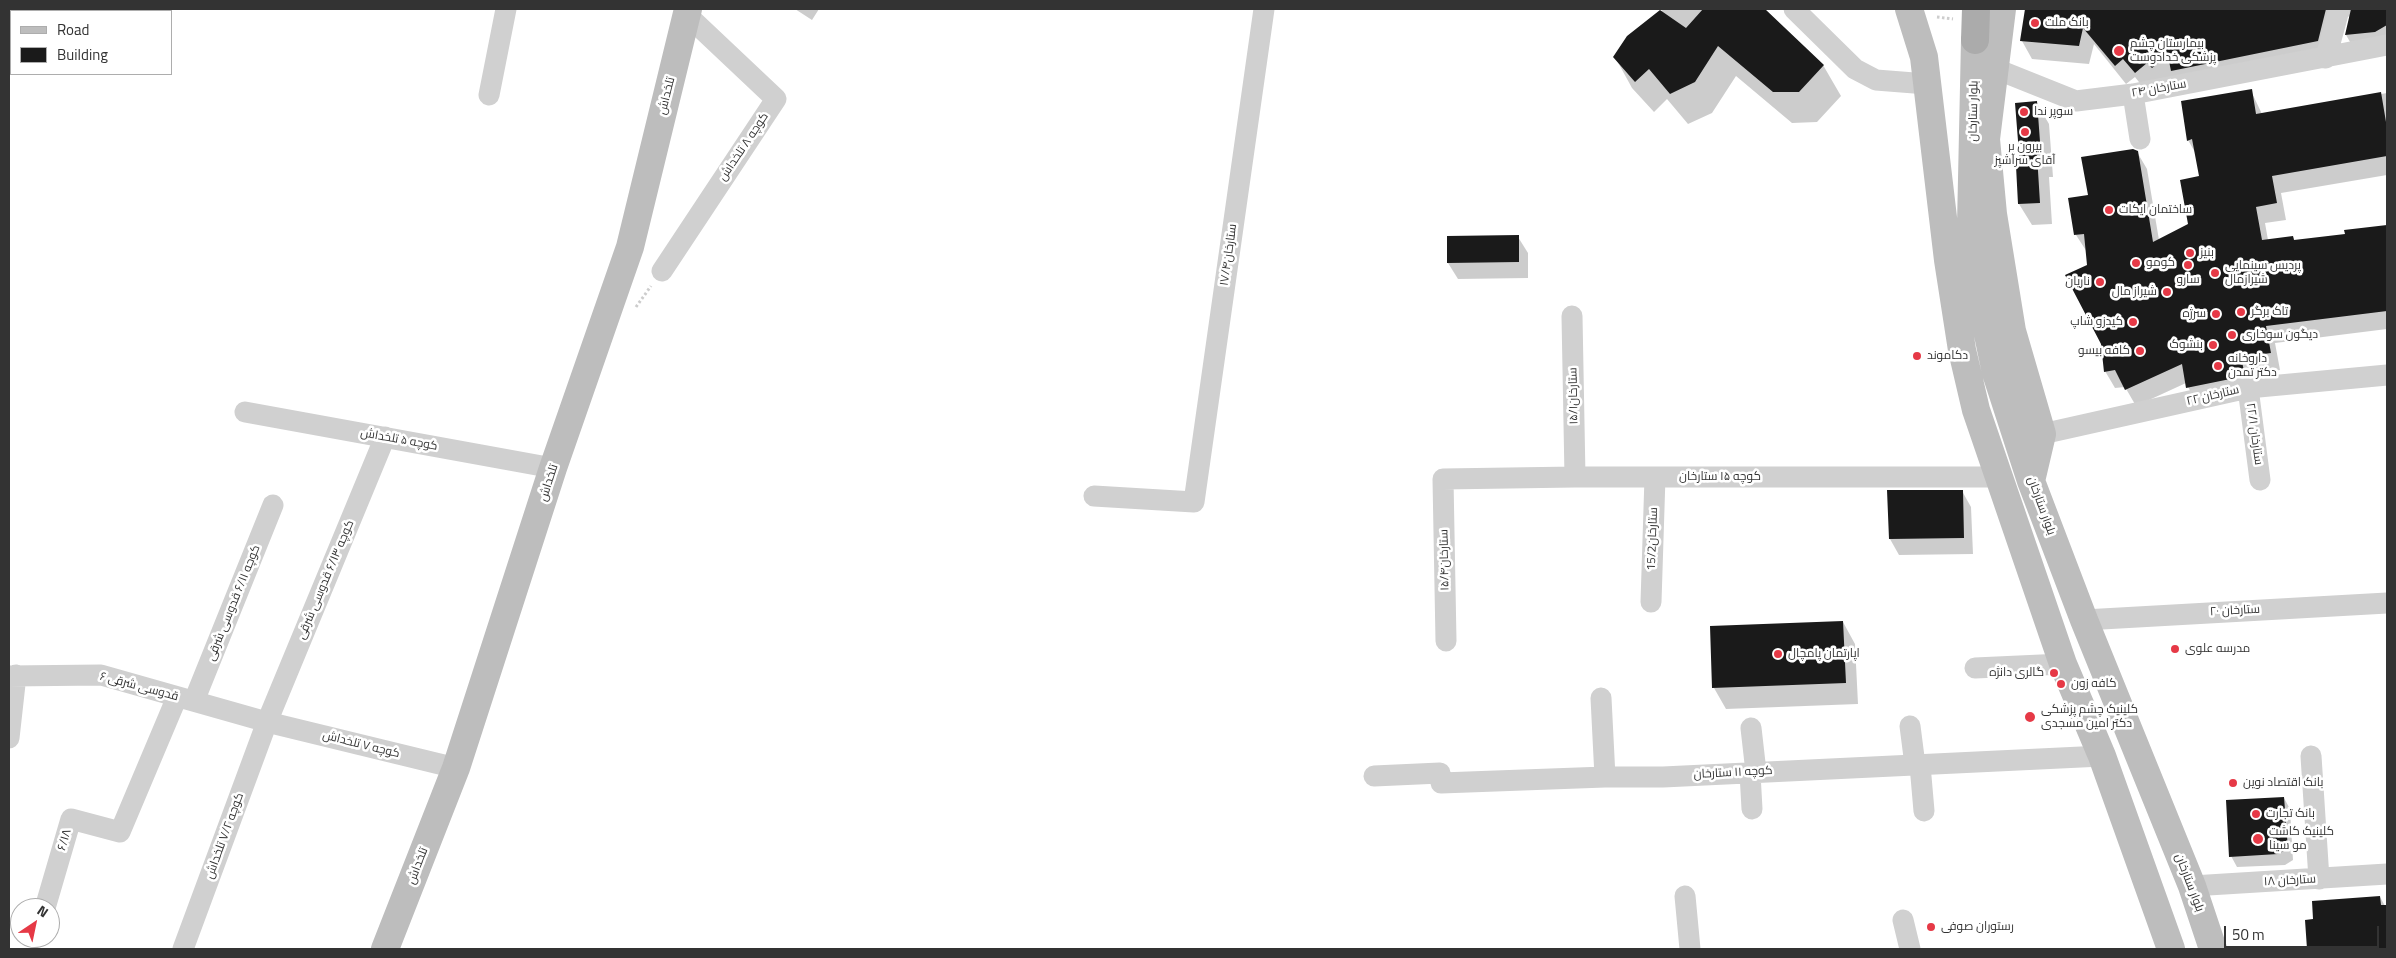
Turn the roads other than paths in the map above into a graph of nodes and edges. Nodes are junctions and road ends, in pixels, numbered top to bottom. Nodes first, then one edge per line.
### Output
1 (506, 9) edge
2 (1264, 9) edge
3 (1794, 9) edge
4 (1909, 9) edge
5 (1926, 9) edge
6 (1976, 9) edge
7 (2002, 9) edge
8 (2339, 10) edge
9 (687, 12) edge
10 (2386, 46) edge
11 (1924, 57) junction
12 (2326, 58) junction
13 (1996, 69) junction
14 (1927, 84) junction
15 (2133, 94) junction
16 (489, 95) dead end
17 (2140, 138) dead end
18 (662, 271) dead end
19 (1572, 316) dead end
20 (2387, 375) edge
21 (2248, 388) junction
22 (245, 412) dead end
23 (2042, 434) junction
24 (385, 437) junction
25 (554, 468) junction
26 (1575, 477) junction
27 (1655, 477) junction
28 (1998, 477) junction
29 (1443, 479) joint
30 (2031, 480) junction
31 (2260, 480) dead end
32 (1094, 496) dead end
33 (273, 505) dead end
34 (1651, 602) dead end
35 (2387, 603) edge
36 (2084, 620) junction
37 (1446, 641) dead end
38 (2063, 664) junction
39 (1975, 668) dead end
40 (12, 676) edge
41 (1601, 698) dead end
42 (185, 699) junction
43 (267, 722) junction
44 (1910, 726) dead end
45 (1751, 728) dead end
46 (9, 738) edge
47 (2102, 756) junction
48 (2311, 756) dead end
49 (1918, 765) junction
50 (456, 768) junction
51 (1753, 773) junction
52 (1374, 776) dead end
53 (1605, 776) junction
54 (1752, 809) dead end
55 (1924, 812) dead end
56 (120, 832) joint
57 (2387, 874) edge
58 (2319, 879) junction
59 (2192, 886) junction
60 (1685, 896) dead end
61 (48, 898) edge
62 (1903, 920) dead end
63 (183, 949) edge
64 (385, 949) edge
65 (1690, 949) edge
66 (1910, 949) edge
67 (2171, 949) edge
68 (2213, 949) edge

1 - 16 street
2 - 32 street, ستارخان۱۷/۴
3 - 14 street
4 - 11 main road
5 - 11 main road
6 - 30 main road, بلوار ستارخان, bridge
7 - 13 main road
8 - 12 street
9 - 18 street, کوچه ۸ تلخداش
9 - 25 main road, تلخداش
10 - 12 street, ۲۴ ستارخان
11 - 14 main road
12 - 15 street, ۲۴ ستارخان
13 - 15 street, ۲۴ ستارخان
13 - 23 main road
14 - 28 main road
15 - 17 street
19 - 26 street, ستارخان۱۵/۱
20 - 21 street, ۲۲ ستارخان
21 - 23 street, ۲۲ ستارخان
21 - 31 street, ۲۲/۱ ستارخان
22 - 24 street, کوچه ۵ تلخداش
23 - 30 main road
24 - 25 street, کوچه ۵ تلخداش
24 - 43 street, کوچه ۶/۱۳ قدوسی شرقی
25 - 50 main road, تلخداش
26 - 27 street, کوچه ۱۵ ستارخان
26 - 29 street, کوچه ۱۵ ستارخان
27 - 28 street, کوچه ۱۵ ستارخان
27 - 34 street, ستارخان15/2
28 - 38 main road
29 - 37 street, ستارخان۱۵/۴
30 - 36 main road, بلوار ستارخان
33 - 42 street, کوچه ۶/۱۱ قدوسی شرقی
35 - 36 street, ۲۰ ستارخان
36 - 59 main road, بلوار ستارخان
38 - 39 street
38 - 47 main road
40 - 42 street, قدوسی شرقی ۶
40 - 46 street
41 - 53 street
42 - 43 street, قدوسی شرقی ۶
42 - 56 street, کوچه ۶/۱۱ قدوسی شرقی
43 - 50 street, کوچه ۷ تلخداش
43 - 63 street, کوچه ۷/۲ تلخداش
44 - 49 street
45 - 51 street
47 - 49 street, کوچه ۱۱ ستارخان
47 - 67 main road
48 - 58 street
49 - 51 street, کوچه ۱۱ ستارخان
49 - 55 street
50 - 64 main road, تلخداش
51 - 53 street, کوچه ۱۱ ستارخان
51 - 54 street
52 - 53 street, کوچه ۱۱ ستارخان
56 - 61 street, ۶/۱۸
57 - 58 street, ۱۸ ستارخان
58 - 59 street, ۱۸ ستارخان
59 - 68 main road, بلوار ستارخان
60 - 65 street
62 - 66 street

